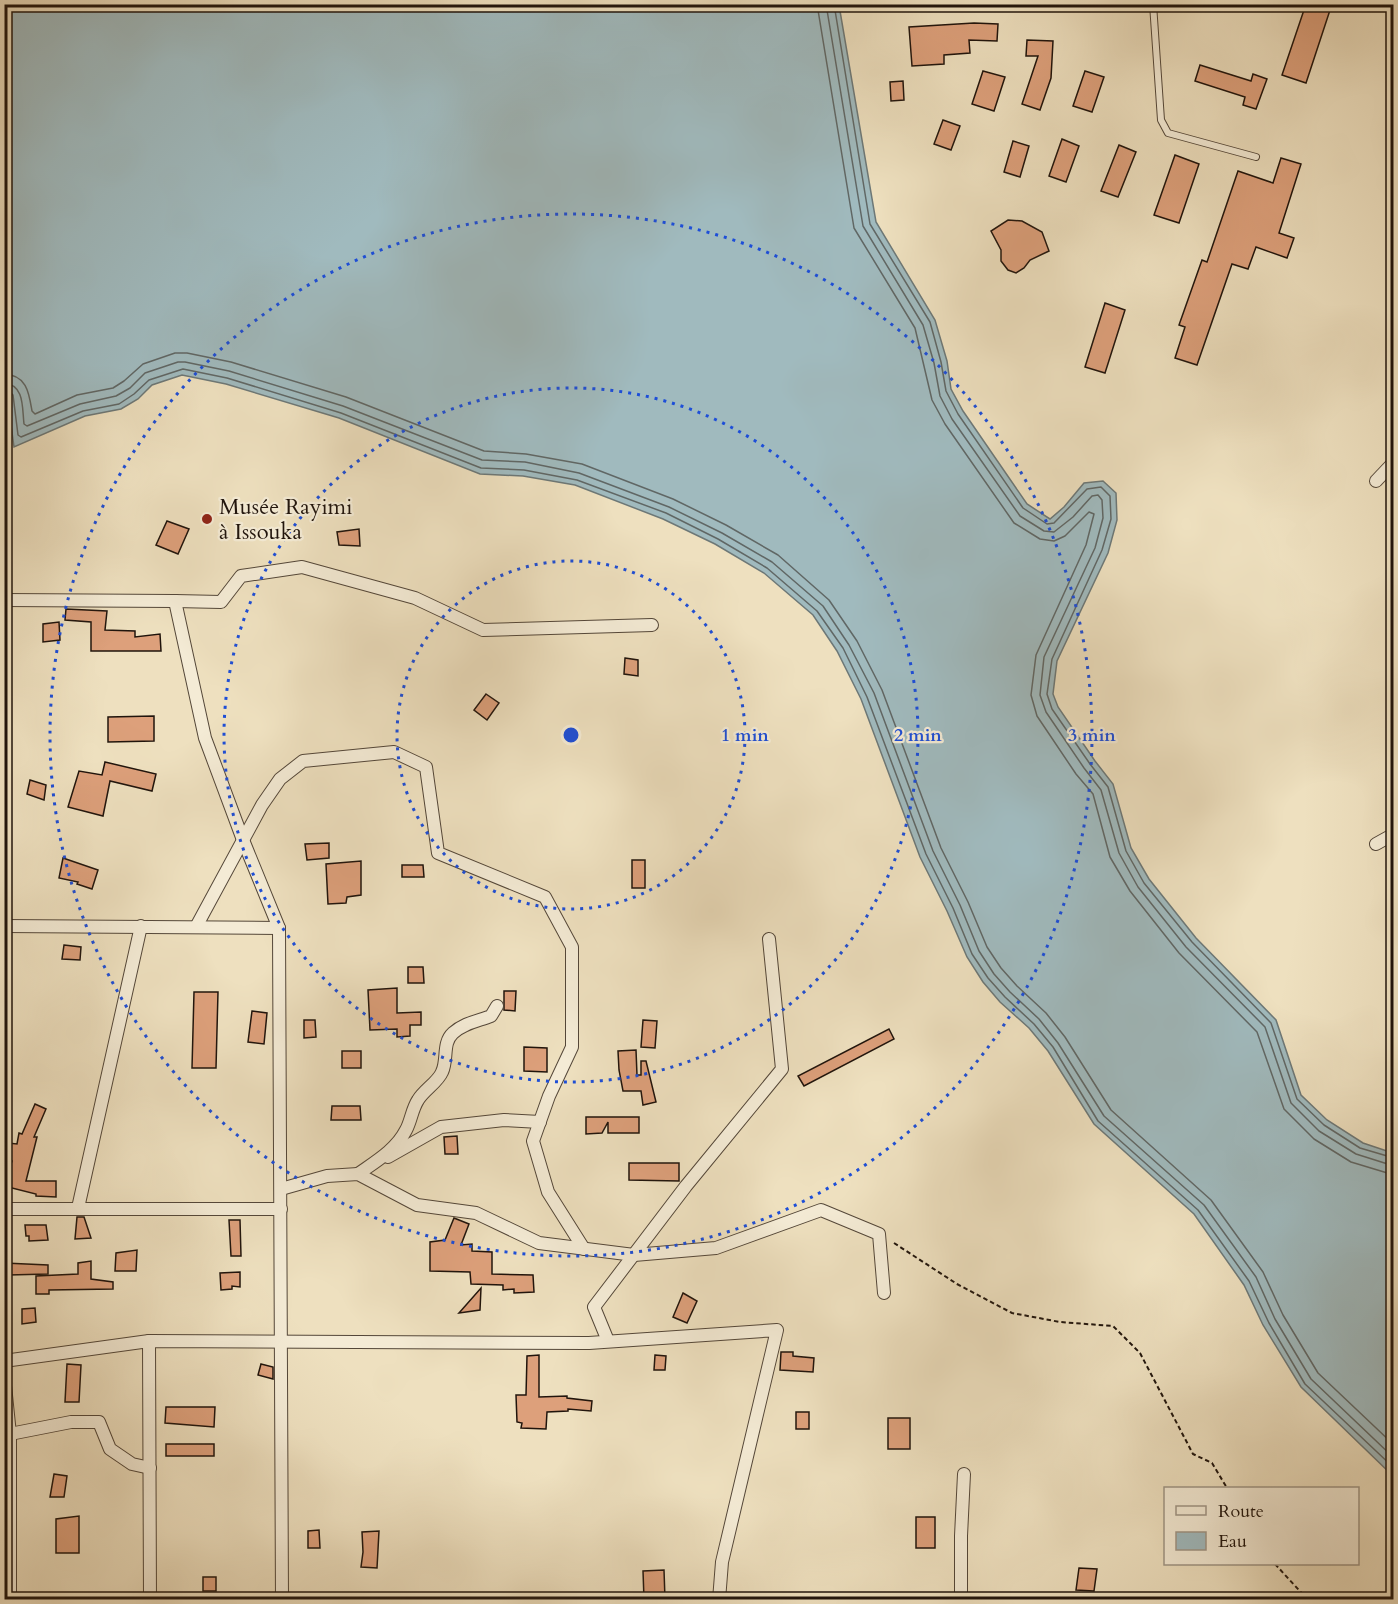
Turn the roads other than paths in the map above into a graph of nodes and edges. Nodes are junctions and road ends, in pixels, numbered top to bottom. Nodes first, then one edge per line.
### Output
1 (1153, 4) edge
2 (1256, 157) dead end
3 (1394, 462) edge
4 (1376, 481) dead end
5 (4, 600) edge
6 (175, 601) junction
7 (652, 625) dead end
8 (1394, 834) edge
9 (243, 840) junction
10 (1376, 844) dead end
11 (4, 926) edge
12 (141, 926) junction
13 (196, 927) junction
14 (279, 928) junction
15 (769, 939) dead end
16 (497, 1005) dead end
17 (540, 1122) junction
18 (358, 1174) junction
19 (280, 1189) junction
20 (78, 1208) junction
21 (4, 1209) edge
22 (280, 1209) junction
23 (584, 1249) junction
24 (634, 1255) junction
25 (884, 1293) dead end
26 (149, 1341) junction
27 (608, 1341) junction
28 (281, 1342) junction
29 (4, 1361) edge
30 (4, 1376) edge
31 (10, 1434) junction
32 (150, 1468) junction
33 (964, 1474) dead end
34 (10, 1599) edge
35 (150, 1599) edge
36 (282, 1599) edge
37 (720, 1599) edge
38 (961, 1599) edge

1 - 2 lane
3 - 4 street
5 - 6 street
6 - 7 street
6 - 9 street
8 - 10 street
9 - 13 street
9 - 14 street
9 - 17 street
11 - 12 street
12 - 13 street
12 - 20 street
13 - 14 street
14 - 19 street
15 - 24 street
16 - 18 street
17 - 18 street
17 - 23 street
18 - 19 street
18 - 23 street
19 - 22 street
20 - 21 street
20 - 22 street
22 - 28 street
23 - 24 street
24 - 25 street
24 - 27 street
26 - 28 street
26 - 29 street
26 - 32 street
27 - 28 street
27 - 37 street
28 - 36 street
30 - 31 street
31 - 32 street
31 - 34 street
32 - 35 street
33 - 38 street

